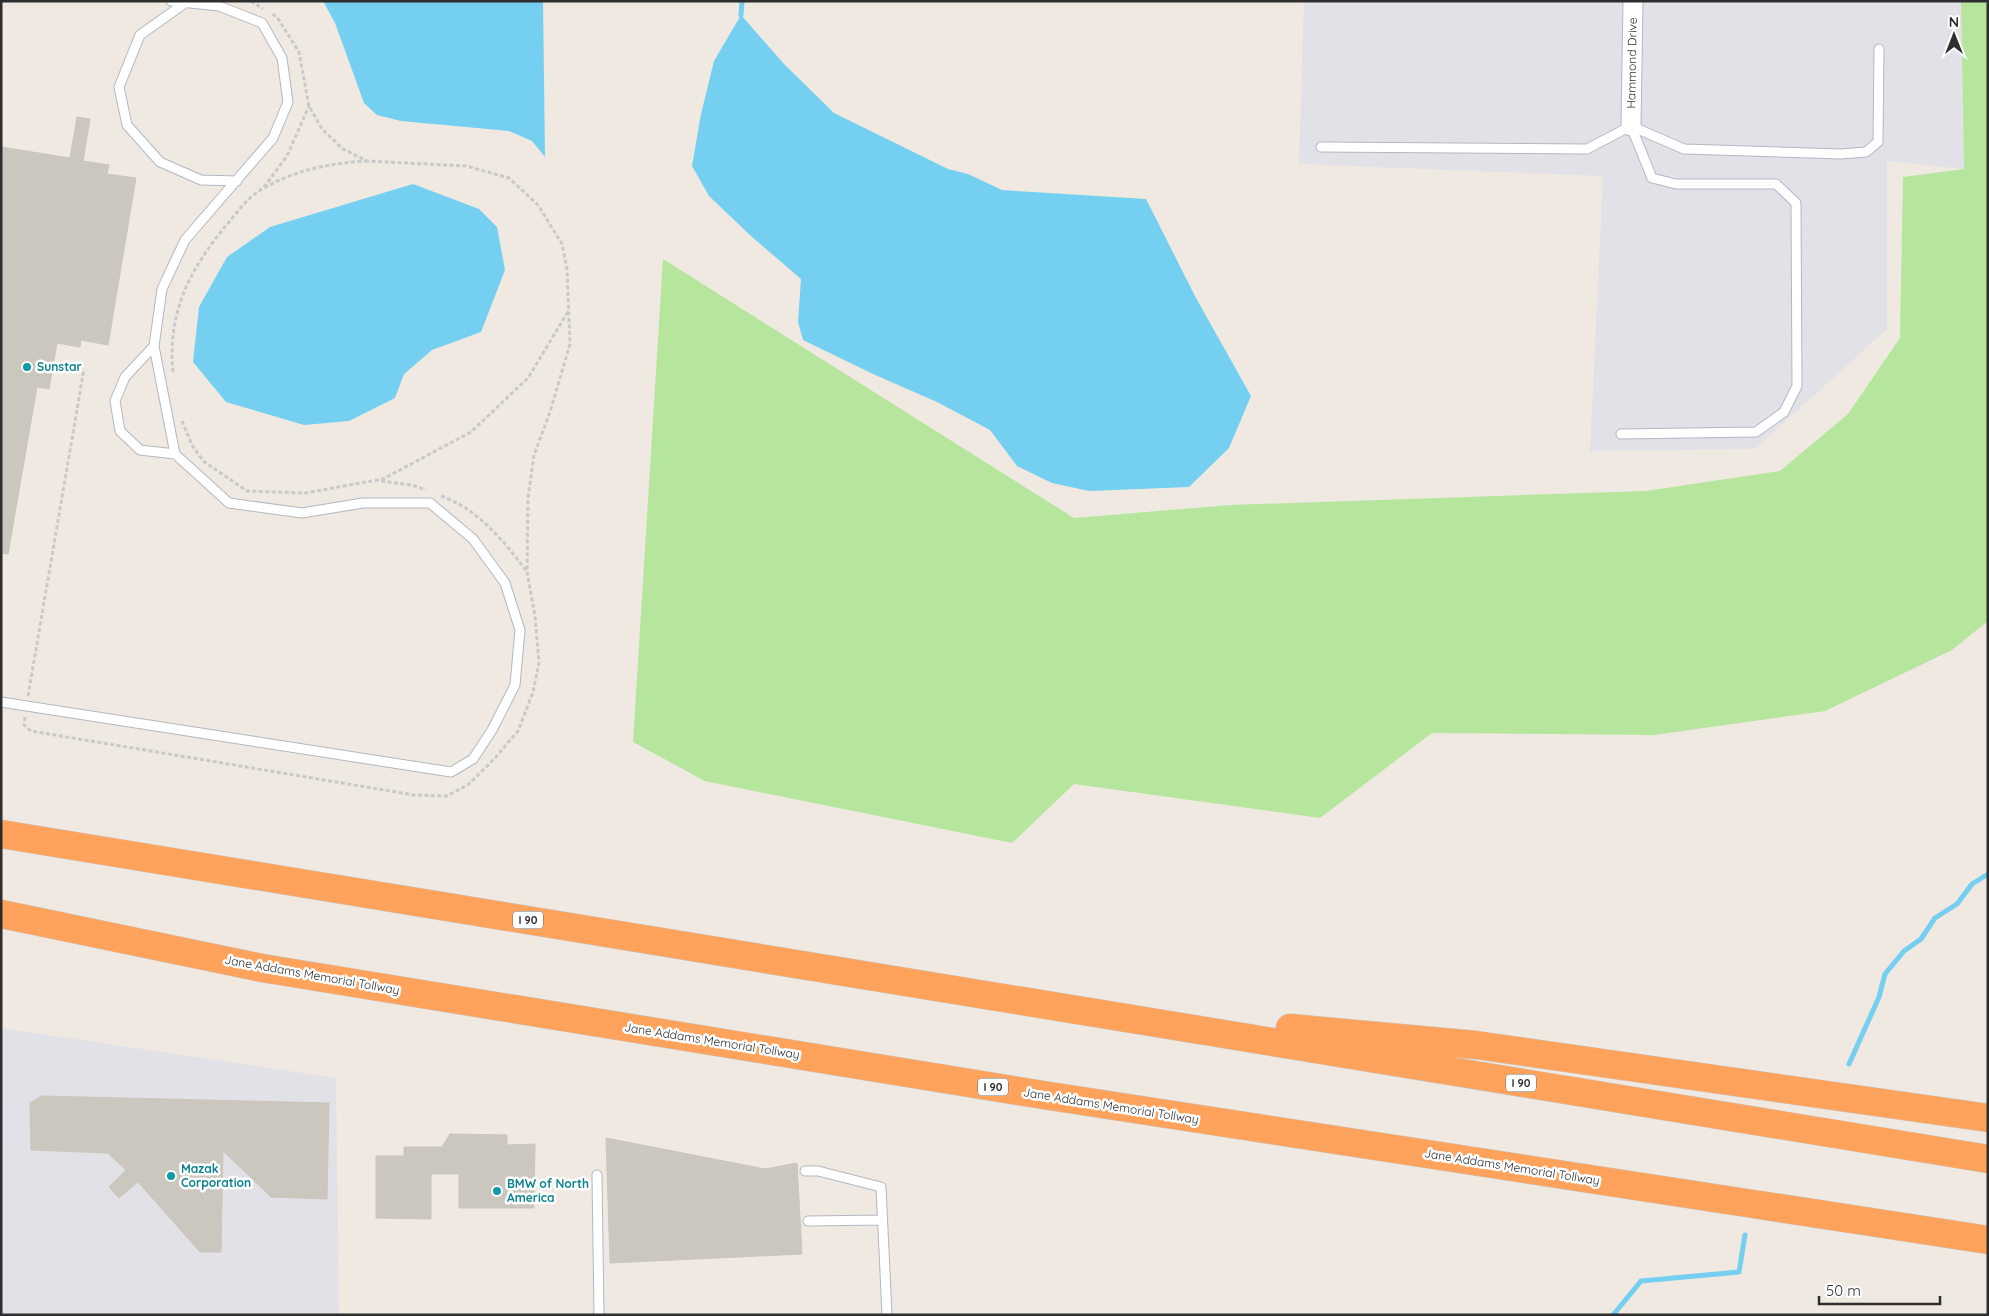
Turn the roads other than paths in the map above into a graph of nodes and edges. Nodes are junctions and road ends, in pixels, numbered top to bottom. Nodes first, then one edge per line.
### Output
1 (171, 1) edge
2 (1633, 1) edge
3 (185, 3) junction
4 (1879, 49) dead end
5 (1631, 126) junction
6 (1321, 146) dead end
7 (237, 181) junction
8 (154, 346) junction
9 (1621, 434) dead end
10 (175, 454) junction
11 (1, 702) edge
12 (1, 834) edge
13 (1, 914) edge
14 (1055, 1006) junction
15 (1988, 1118) edge
16 (1988, 1159) edge
17 (805, 1171) dead end
18 (597, 1175) dead end
19 (882, 1220) junction
20 (808, 1221) dead end
21 (1988, 1240) edge
22 (599, 1315) edge
23 (887, 1315) edge

1 - 3 lane
2 - 5 street, Hammond Drive
3 - 7 lane
3 - 7 lane
4 - 5 lane
5 - 6 lane
5 - 9 lane
7 - 8 lane
8 - 10 lane
8 - 10 lane
10 - 11 lane
12 - 14 highway, I 90
13 - 21 highway, Jane Addams Memorial Tollway / I 90
14 - 15 highway
14 - 16 highway, I 90
17 - 19 lane
18 - 22 lane
19 - 20 lane
19 - 23 lane

